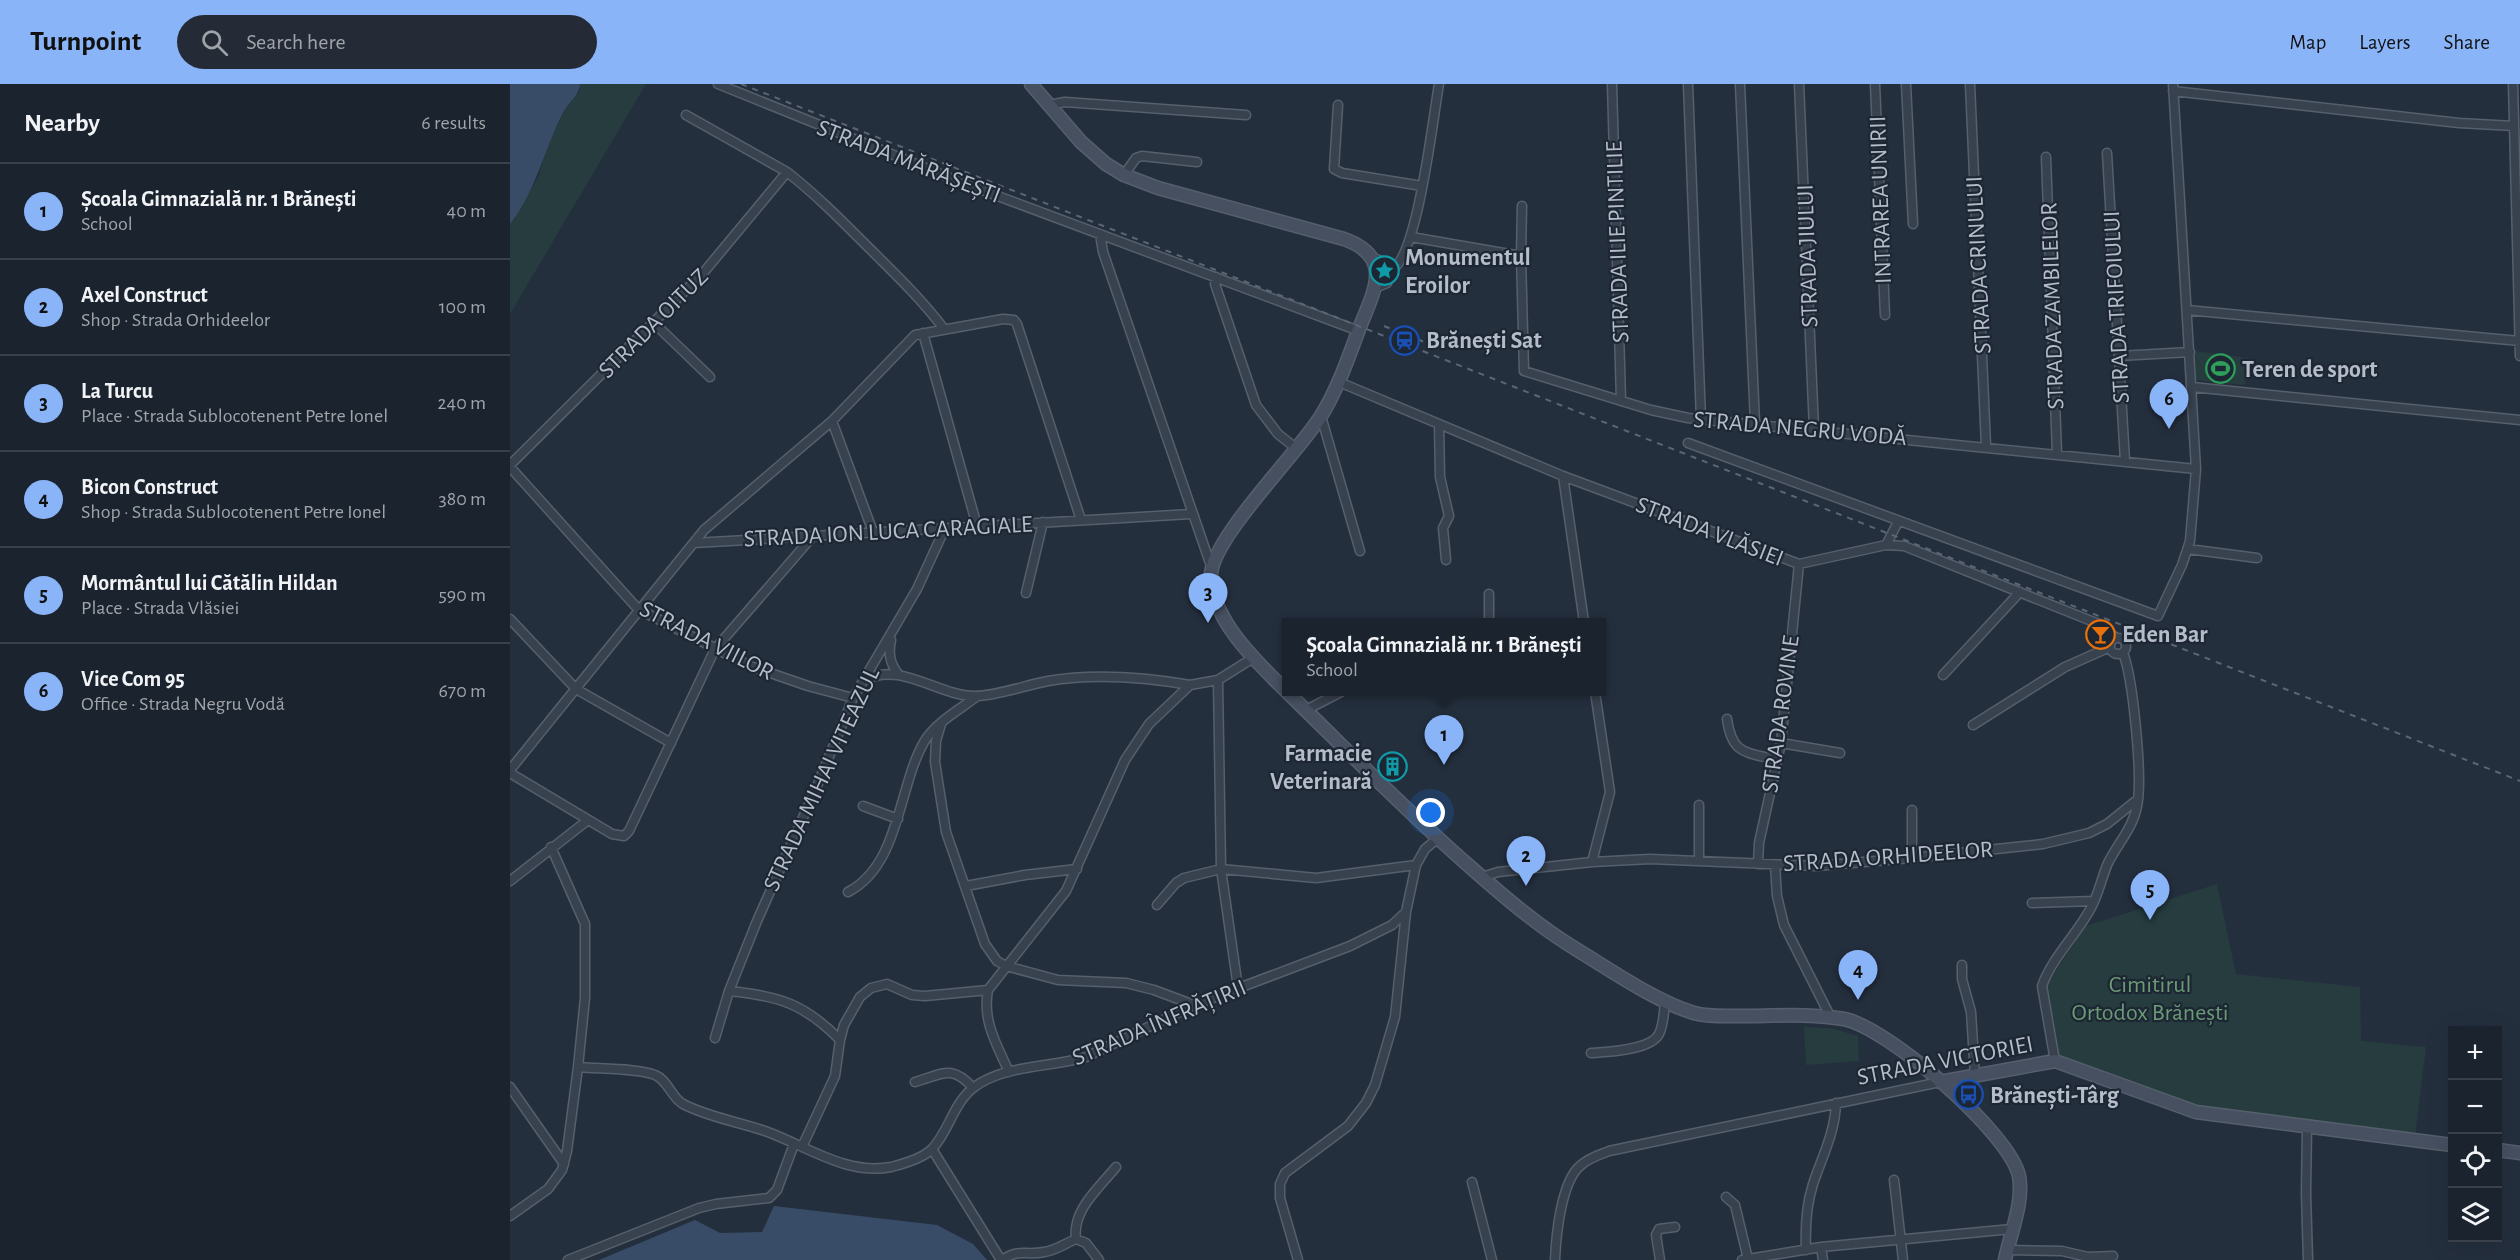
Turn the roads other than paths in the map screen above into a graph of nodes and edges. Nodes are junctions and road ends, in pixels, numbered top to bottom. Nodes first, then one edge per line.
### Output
1 (718, 84) edge
2 (1031, 84) edge
3 (1439, 84) edge
4 (1612, 84) edge
5 (1688, 84) edge
6 (1740, 84) edge
7 (1799, 84) edge
8 (1875, 84) edge
9 (1906, 84) edge
10 (1970, 84) edge
11 (2513, 84) edge
12 (2173, 87) edge
13 (1049, 105) junction
14 (1338, 105) dead end
15 (686, 115) dead end
16 (1246, 115) dead end
17 (2514, 126) junction
18 (2107, 153) dead end
19 (2046, 158) dead end
20 (1197, 162) dead end
21 (787, 172) junction
22 (1124, 175) junction
23 (1422, 186) junction
24 (1522, 206) dead end
25 (1913, 224) dead end
26 (1100, 234) junction
27 (1411, 237) junction
28 (1521, 256) junction
29 (1373, 258) junction
30 (1394, 269) junction
31 (1216, 277) junction
32 (1375, 288) junction
33 (2187, 310) junction
34 (1885, 315) dead end
35 (654, 322) junction
36 (944, 328) junction
37 (1359, 331) junction
38 (924, 333) junction
39 (2520, 341) edge
40 (2190, 352) junction
41 (2119, 356) junction
42 (2520, 356) edge
43 (710, 377) dead end
44 (1339, 382) junction
45 (2192, 387) junction
46 (1621, 401) junction
47 (1321, 416) junction
48 (1701, 419) junction
49 (2520, 420) edge
50 (832, 421) junction
51 (1755, 423) junction
52 (1439, 424) junction
53 (1814, 429) junction
54 (1688, 443) dead end
55 (1986, 446) junction
56 (1297, 449) junction
57 (2057, 454) junction
58 (2126, 461) junction
59 (510, 466) edge
60 (2196, 469) junction
61 (1563, 476) junction
62 (1191, 514) junction
63 (1081, 520) junction
64 (1043, 522) junction
65 (1899, 522) junction
66 (977, 526) junction
67 (945, 528) junction
68 (873, 532) junction
69 (813, 536) junction
70 (694, 543) junction
71 (1886, 545) junction
72 (2188, 549) junction
73 (1360, 551) dead end
74 (2257, 558) dead end
75 (1446, 560) dead end
76 (1798, 564) junction
77 (1212, 569) junction
78 (2020, 592) junction
79 (1026, 593) dead end
80 (1489, 594) dead end
81 (638, 609) junction
82 (1489, 618) edge
83 (1583, 618) edge
84 (510, 619) edge
85 (892, 632) junction
86 (2116, 638) junction
87 (2110, 647) junction
88 (715, 649) junction
89 (2123, 653) junction
90 (1253, 658) junction
91 (899, 675) junction
92 (1943, 675) dead end
93 (1218, 680) junction
94 (862, 682) junction
95 (1190, 685) junction
96 (1282, 686) edge
97 (576, 689) junction
98 (1292, 696) edge
99 (1333, 696) edge
100 (1595, 696) edge
101 (976, 697) junction
102 (853, 698) junction
103 (1306, 710) junction
104 (1727, 719) dead end
105 (941, 724) junction
106 (1973, 725) dead end
107 (671, 743) junction
108 (1781, 743) junction
109 (1840, 753) dead end
110 (1777, 760) junction
111 (510, 772) edge
112 (2138, 798) junction
113 (1699, 805) dead end
114 (863, 806) dead end
115 (1912, 810) dead end
116 (897, 819) junction
117 (588, 820) junction
118 (1437, 839) junction
119 (551, 847) junction
120 (1912, 858) junction
121 (1699, 861) junction
122 (1592, 862) junction
123 (1758, 864) junction
124 (1416, 865) junction
125 (1775, 865) junction
126 (1221, 868) junction
127 (1077, 869) junction
128 (1482, 877) junction
129 (510, 880) edge
130 (966, 886) junction
131 (848, 892) dead end
132 (2094, 901) junction
133 (2032, 903) dead end
134 (1157, 905) dead end
135 (1406, 912) junction
136 (1962, 965) dead end
137 (1006, 966) junction
138 (1238, 988) junction
139 (988, 990) junction
140 (729, 991) junction
141 (1665, 1000) junction
142 (1194, 1005) junction
143 (1831, 1018) junction
144 (715, 1038) dead end
145 (840, 1040) junction
146 (1591, 1053) dead end
147 (2055, 1061) junction
148 (578, 1067) junction
149 (1009, 1072) junction
150 (1975, 1076) junction
151 (915, 1082) dead end
152 (1940, 1082) junction
153 (510, 1087) edge
154 (973, 1088) junction
155 (1836, 1103) junction
156 (2307, 1127) junction
157 (2448, 1144) edge
158 (798, 1145) junction
159 (932, 1149) junction
160 (2502, 1151) edge
161 (2520, 1153) edge
162 (564, 1164) junction
163 (1116, 1167) dead end
164 (1894, 1180) dead end
165 (1472, 1182) dead end
166 (1726, 1197) dead end
167 (510, 1216) edge
168 (1675, 1227) dead end
169 (2012, 1229) junction
170 (1076, 1239) junction
171 (1901, 1239) junction
172 (1821, 1247) junction
173 (1806, 1250) junction
174 (2006, 1255) edge
175 (2113, 1256) dead end
176 (1750, 1259) edge
177 (568, 1260) edge
178 (1001, 1260) edge
179 (1099, 1260) edge
180 (1298, 1260) edge
181 (1492, 1260) edge
182 (1555, 1260) edge
183 (1660, 1260) edge
184 (1823, 1260) edge
185 (1903, 1260) edge
186 (2308, 1260) edge

1 - 26 street, STRADA MĂRĂȘEȘTI
2 - 13 main road
3 - 23 street
4 - 46 street, STRADA ILIE PINTILIE
5 - 48 street
6 - 51 street
7 - 53 street, STRADA JIULUI
8 - 34 street, INTRAREA UNIRII
9 - 25 street
10 - 55 street, STRADA CRINULUI
11 - 17 street
12 - 17 street
12 - 33 street
13 - 16 street
13 - 22 main road
14 - 23 street
15 - 21 street
17 - 39 street
18 - 41 street, STRADA TRIFOIULUI
19 - 57 street, STRADA ZAMBILELOR
20 - 22 street
21 - 35 street, STRADA OITUZ
21 - 36 street
22 - 29 main road
23 - 27 street
24 - 28 street, STRADA NEGRU VODĂ
26 - 31 street, STRADA MĂRĂȘEȘTI
26 - 62 street
27 - 28 street
27 - 30 street
28 - 46 street, STRADA NEGRU VODĂ
29 - 30 street
29 - 32 main road
30 - 32 street
31 - 37 street, STRADA MĂRĂȘEȘTI
31 - 56 street
32 - 37 main road
33 - 39 street
33 - 40 street
35 - 43 street
35 - 59 street, STRADA OITUZ
36 - 38 street, STRADA ION LUCA CARAGIALE
36 - 63 street, STRADA ION LUCA CARAGIALE
37 - 44 main road
38 - 50 street, STRADA ION LUCA CARAGIALE
38 - 66 street
39 - 42 street
40 - 41 street
40 - 45 street
41 - 58 street, STRADA TRIFOIULUI
44 - 47 main road
44 - 52 street, STRADA VLĂSIEI
45 - 49 street
45 - 60 street
46 - 48 street, STRADA NEGRU VODĂ
47 - 56 main road
47 - 73 street
48 - 51 street, STRADA NEGRU VODĂ
50 - 68 street
50 - 70 street, STRADA ION LUCA CARAGIALE
51 - 53 street, STRADA NEGRU VODĂ
52 - 61 street, STRADA VLĂSIEI
52 - 75 street
53 - 55 street, STRADA NEGRU VODĂ
54 - 65 street
55 - 57 street, STRADA NEGRU VODĂ
56 - 77 main road
57 - 58 street, STRADA NEGRU VODĂ
58 - 60 street, STRADA NEGRU VODĂ
59 - 81 street, STRADA VIILOR
60 - 72 street
61 - 76 street, STRADA VLĂSIEI
61 - 83 street
62 - 63 street, STRADA ION LUCA CARAGIALE
62 - 77 street
63 - 64 street, STRADA ION LUCA CARAGIALE
64 - 66 street, STRADA ION LUCA CARAGIALE
64 - 79 street
65 - 71 street
65 - 72 street
66 - 67 street, STRADA ION LUCA CARAGIALE
67 - 68 street, STRADA ION LUCA CARAGIALE
67 - 85 street, STRADA MIHAI VITEAZUL
68 - 69 street, STRADA ION LUCA CARAGIALE
69 - 70 street, STRADA ION LUCA CARAGIALE
69 - 88 street
70 - 81 street, STRADA ION LUCA CARAGIALE
71 - 76 street, STRADA VLĂSIEI
71 - 78 street, STRADA VLĂSIEI
72 - 74 street
76 - 108 street, STRADA ROVINE
77 - 90 main road
78 - 86 street, STRADA VLĂSIEI
78 - 92 street
80 - 82 street
81 - 88 street, STRADA VIILOR
81 - 97 street, STRADA ION LUCA CARAGIALE
84 - 97 street
85 - 91 street
85 - 94 street, STRADA MIHAI VITEAZUL
86 - 87 street
86 - 89 street
87 - 89 street
87 - 106 street
88 - 102 street, STRADA VIILOR
88 - 107 street
89 - 112 street
90 - 93 street
90 - 96 main road
91 - 94 street
91 - 101 street
93 - 95 street
93 - 126 street
94 - 102 street, STRADA MIHAI VITEAZUL
95 - 101 street
95 - 127 street
97 - 107 street
97 - 111 street, STRADA ION LUCA CARAGIALE
98 - 103 main road
99 - 103 street
100 - 122 street
101 - 105 street
102 - 140 street, STRADA MIHAI VITEAZUL
103 - 118 main road
104 - 110 street
105 - 116 street
105 - 130 street
107 - 117 street
108 - 109 street
108 - 110 street, STRADA ROVINE
110 - 123 street, STRADA ROVINE
111 - 117 street
112 - 120 street, STRADA ORHIDEELOR
112 - 132 street
113 - 121 street
114 - 116 street
115 - 120 street
116 - 131 street
117 - 119 street
118 - 124 street
118 - 128 main road
119 - 129 street
119 - 148 street
120 - 125 street, STRADA ORHIDEELOR
121 - 122 street, STRADA ORHIDEELOR
121 - 123 street, STRADA ORHIDEELOR
122 - 128 street, STRADA ORHIDEELOR
123 - 125 street, STRADA ORHIDEELOR
124 - 126 street
124 - 135 street
125 - 143 street
126 - 134 street
126 - 138 street
127 - 130 street
127 - 137 street
128 - 141 main road
130 - 137 street
132 - 133 street
132 - 147 street
135 - 138 street, STRADA ÎNFRĂȚIRII
135 - 180 street
136 - 150 street
137 - 139 street
137 - 142 street
138 - 142 street, STRADA ÎNFRĂȚIRII
139 - 145 street
139 - 149 street
140 - 144 street, STRADA MIHAI VITEAZUL
140 - 145 street
141 - 143 main road
141 - 146 street
142 - 149 street, STRADA ÎNFRĂȚIRII
143 - 152 main road
145 - 158 street
147 - 150 main road, STRADA VICTORIEI
147 - 156 main road, STRADA VICTORIEI
148 - 158 street
148 - 162 street
149 - 154 street, STRADA ÎNFRĂȚIRII
150 - 152 main road, STRADA VICTORIEI
151 - 154 street
152 - 155 street, STRADA VICTORIEI
152 - 169 main road
153 - 162 street
154 - 159 street, STRADA ÎNFRĂȚIRII
155 - 173 street
155 - 182 street, STRADA VICTORIEI
156 - 157 main road, STRADA VICTORIEI
156 - 186 street
158 - 159 street
158 - 177 street
159 - 178 street
160 - 161 main road
162 - 167 street
163 - 170 street
164 - 171 street
165 - 181 street
166 - 176 street
168 - 183 street
169 - 171 street
169 - 174 main road
170 - 178 street
170 - 179 street
171 - 172 street
171 - 185 street
172 - 173 street
172 - 184 street
173 - 176 street
174 - 175 street

